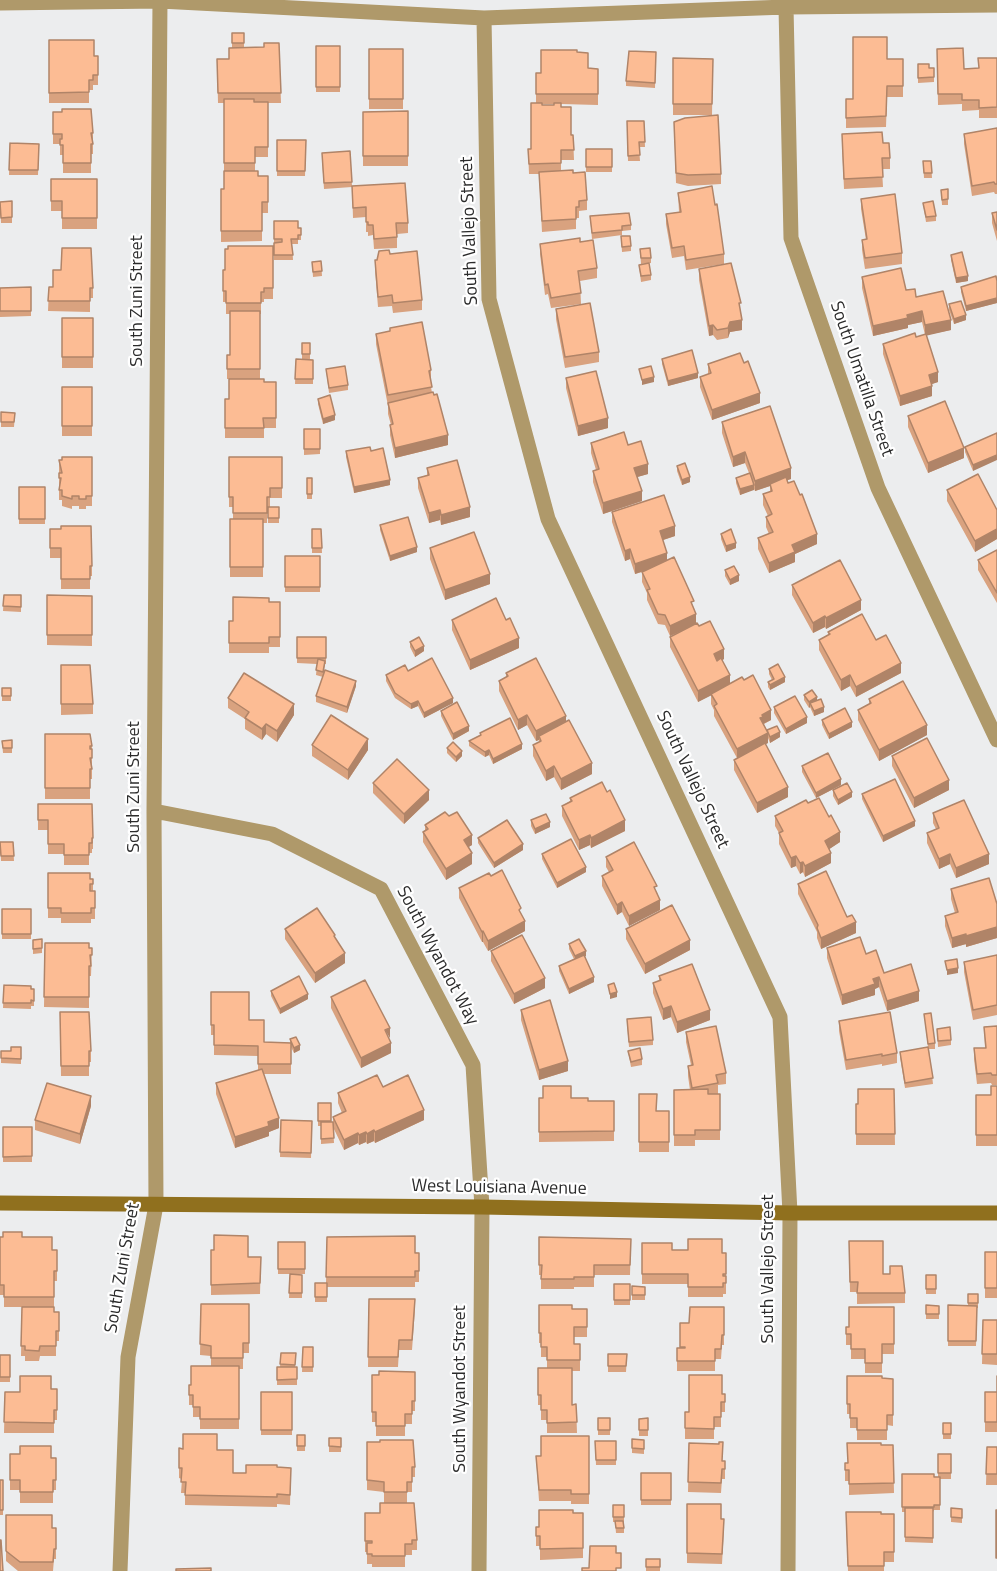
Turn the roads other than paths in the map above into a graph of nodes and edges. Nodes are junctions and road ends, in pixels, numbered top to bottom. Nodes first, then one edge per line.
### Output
1 (160, 0) edge
2 (0, 3) edge
3 (997, 4) edge
4 (786, 7) junction
5 (484, 18) junction
6 (997, 740) edge
7 (154, 811) junction
8 (0, 1203) edge
9 (156, 1205) junction
10 (482, 1207) junction
11 (790, 1213) junction
12 (997, 1213) edge
13 (120, 1571) edge
14 (479, 1571) edge
15 (788, 1571) edge

1 - 2 street
1 - 5 street
1 - 7 street, South Zuni Street
3 - 4 street
4 - 5 street
4 - 6 street, South Umatilla Street
5 - 11 street, South Vallejo Street
7 - 9 street, South Zuni Street
7 - 10 street, South Wyandot Way
8 - 9 street, West Louisiana Avenue
9 - 10 street, West Louisiana Avenue
9 - 13 street, South Zuni Street
10 - 11 street, West Louisiana Avenue
10 - 14 street, South Wyandot Street
11 - 12 street, West Louisiana Avenue
11 - 15 street, South Vallejo Street

